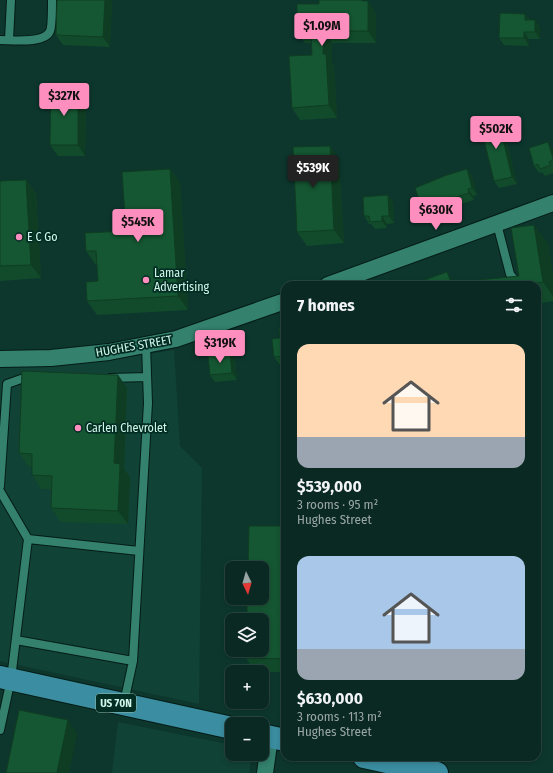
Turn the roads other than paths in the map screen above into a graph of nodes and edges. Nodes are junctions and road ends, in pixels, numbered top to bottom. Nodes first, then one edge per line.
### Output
1 (11, 0) edge
2 (52, 0) edge
3 (0, 40) edge
4 (9, 40) junction
5 (553, 203) edge
6 (497, 224) junction
7 (339, 281) edge
8 (516, 281) edge
9 (281, 302) edge
10 (146, 345) junction
11 (0, 359) edge
12 (147, 377) junction
13 (100, 378) edge
14 (37, 379) edge
15 (0, 486) edge
16 (0, 491) edge
17 (28, 539) junction
18 (139, 551) junction
19 (16, 640) junction
20 (133, 661) junction
21 (6, 678) edge
22 (124, 704) junction
23 (225, 726) edge
24 (0, 730) edge
25 (272, 737) edge
26 (382, 761) edge
27 (265, 773) edge
28 (437, 773) edge

1 - 4 lane
2 - 4 lane
3 - 4 lane
5 - 6 street
6 - 7 street
6 - 8 lane
9 - 10 street, HUGHES STREET
10 - 11 street, HUGHES STREET
10 - 12 lane
12 - 13 lane
12 - 18 lane
14 - 15 lane
16 - 17 lane
17 - 18 lane
17 - 19 lane
18 - 20 lane
19 - 20 lane
19 - 21 lane
20 - 22 lane
21 - 22 main road, US 70N
21 - 24 lane
22 - 23 main road, US 70N
25 - 27 street
26 - 28 main road

